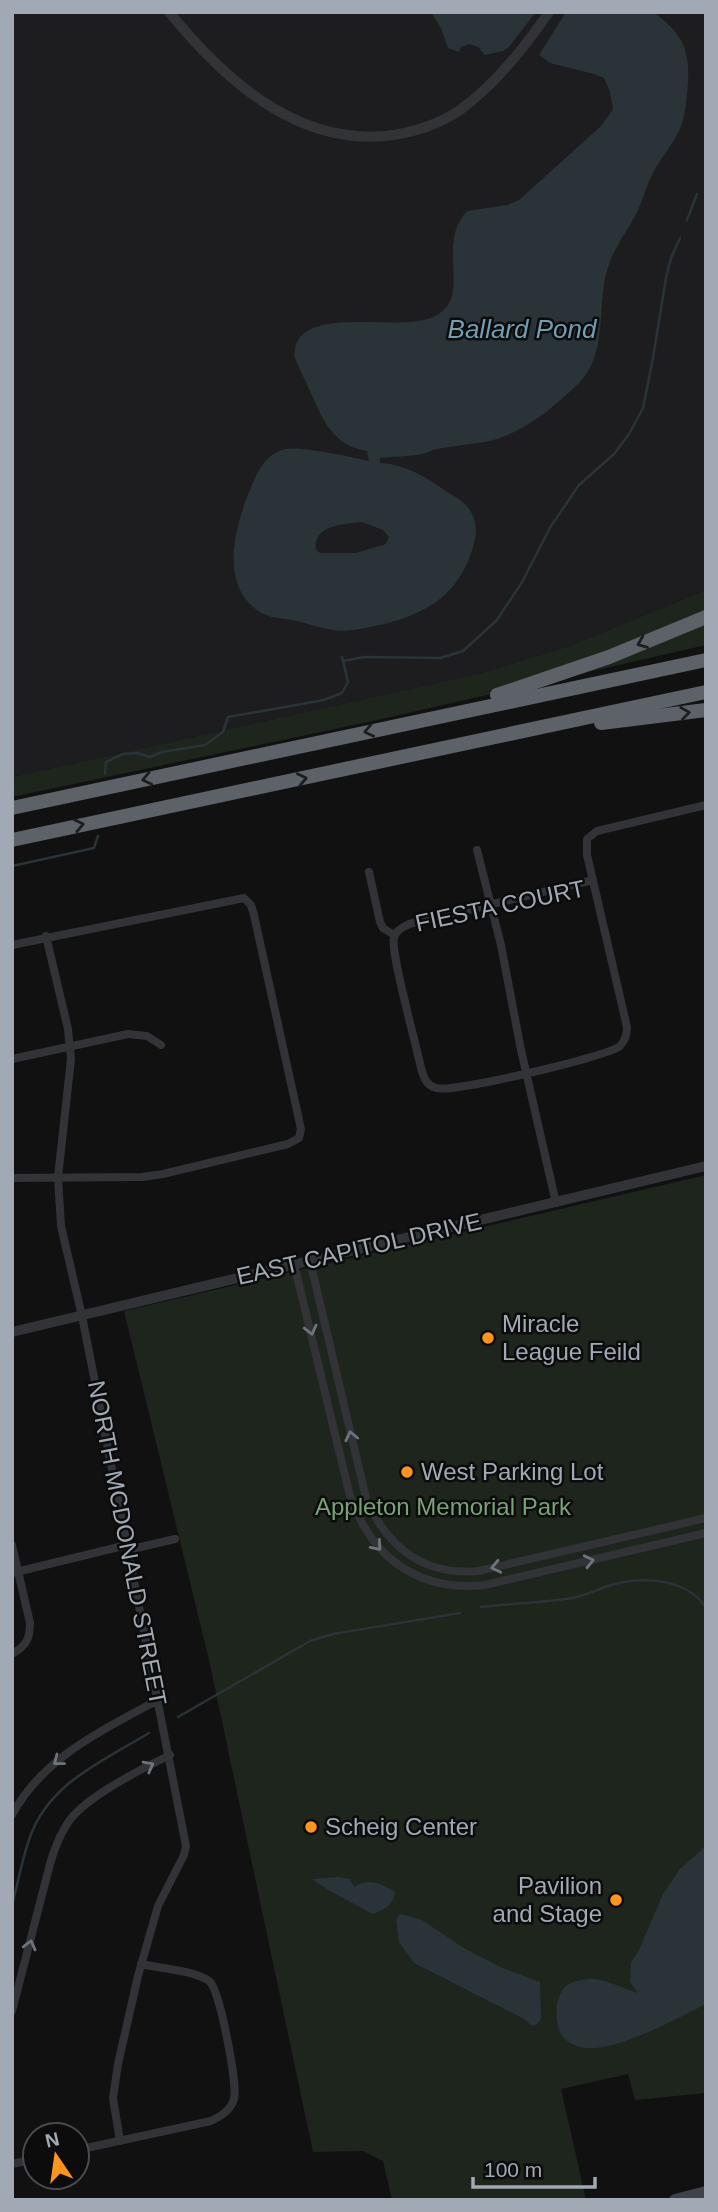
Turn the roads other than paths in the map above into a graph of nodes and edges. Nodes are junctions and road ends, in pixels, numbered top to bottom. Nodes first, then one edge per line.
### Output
1 (169, 12) edge
2 (550, 12) edge
3 (706, 617) edge
4 (706, 660) edge
5 (706, 692) edge
6 (706, 710) edge
7 (413, 722) junction
8 (520, 732) junction
9 (706, 805) edge
10 (12, 808) edge
11 (12, 840) edge
12 (477, 850) dead end
13 (369, 872) dead end
14 (593, 880) junction
15 (491, 904) junction
16 (394, 935) junction
17 (46, 936) junction
18 (12, 945) edge
19 (161, 1045) dead end
20 (70, 1046) junction
21 (12, 1059) edge
22 (527, 1073) junction
23 (706, 1166) edge
24 (58, 1177) junction
25 (12, 1178) edge
26 (556, 1203) junction
27 (310, 1261) junction
28 (294, 1264) junction
29 (82, 1316) junction
30 (12, 1332) edge
31 (706, 1518) edge
32 (706, 1533) edge
33 (175, 1539) dead end
34 (12, 1545) edge
35 (127, 1548) junction
36 (15, 1572) edge
37 (12, 1654) edge
38 (158, 1700) junction
39 (170, 1755) junction
40 (12, 1815) edge
41 (141, 1964) junction
42 (12, 2011) edge
43 (120, 2141) junction
44 (91, 2147) edge
45 (706, 2192) edge
46 (675, 2200) edge

1 - 2 street
3 -> 7 highway
4 - 7 highway
5 - 8 highway
8 -> 6 highway
7 -> 10 highway
11 -> 8 highway
9 - 14 street
12 - 15 street
13 - 16 street
14 - 15 street, FIESTA COURT
14 - 22 street, FIESTA COURT
15 - 16 street, FIESTA COURT
15 - 22 street
16 - 22 street, FIESTA COURT
17 - 18 street
17 - 20 street, NORTH MCDONALD STREET
17 - 24 street
19 - 20 street
20 - 21 street
20 - 24 street, NORTH MCDONALD STREET
22 - 26 street
23 - 26 street, EAST CAPITOL DRIVE
24 - 25 street
24 - 29 street, NORTH MCDONALD STREET
26 - 27 street, EAST CAPITOL DRIVE
27 - 28 street, EAST CAPITOL DRIVE
31 -> 27 street
28 - 29 street, EAST CAPITOL DRIVE
28 -> 32 street
29 - 30 street, EAST CAPITOL DRIVE
29 - 35 street, NORTH MCDONALD STREET
33 - 35 street
34 - 36 street
35 - 36 street
35 - 38 street, NORTH MCDONALD STREET
36 - 37 street
38 - 39 street, NORTH MCDONALD STREET
38 -> 40 street
39 - 41 street, NORTH MCDONALD STREET
42 -> 39 street
41 - 43 street, NORTH MCDONALD STREET
41 - 43 street
43 - 44 street
45 - 46 main road

